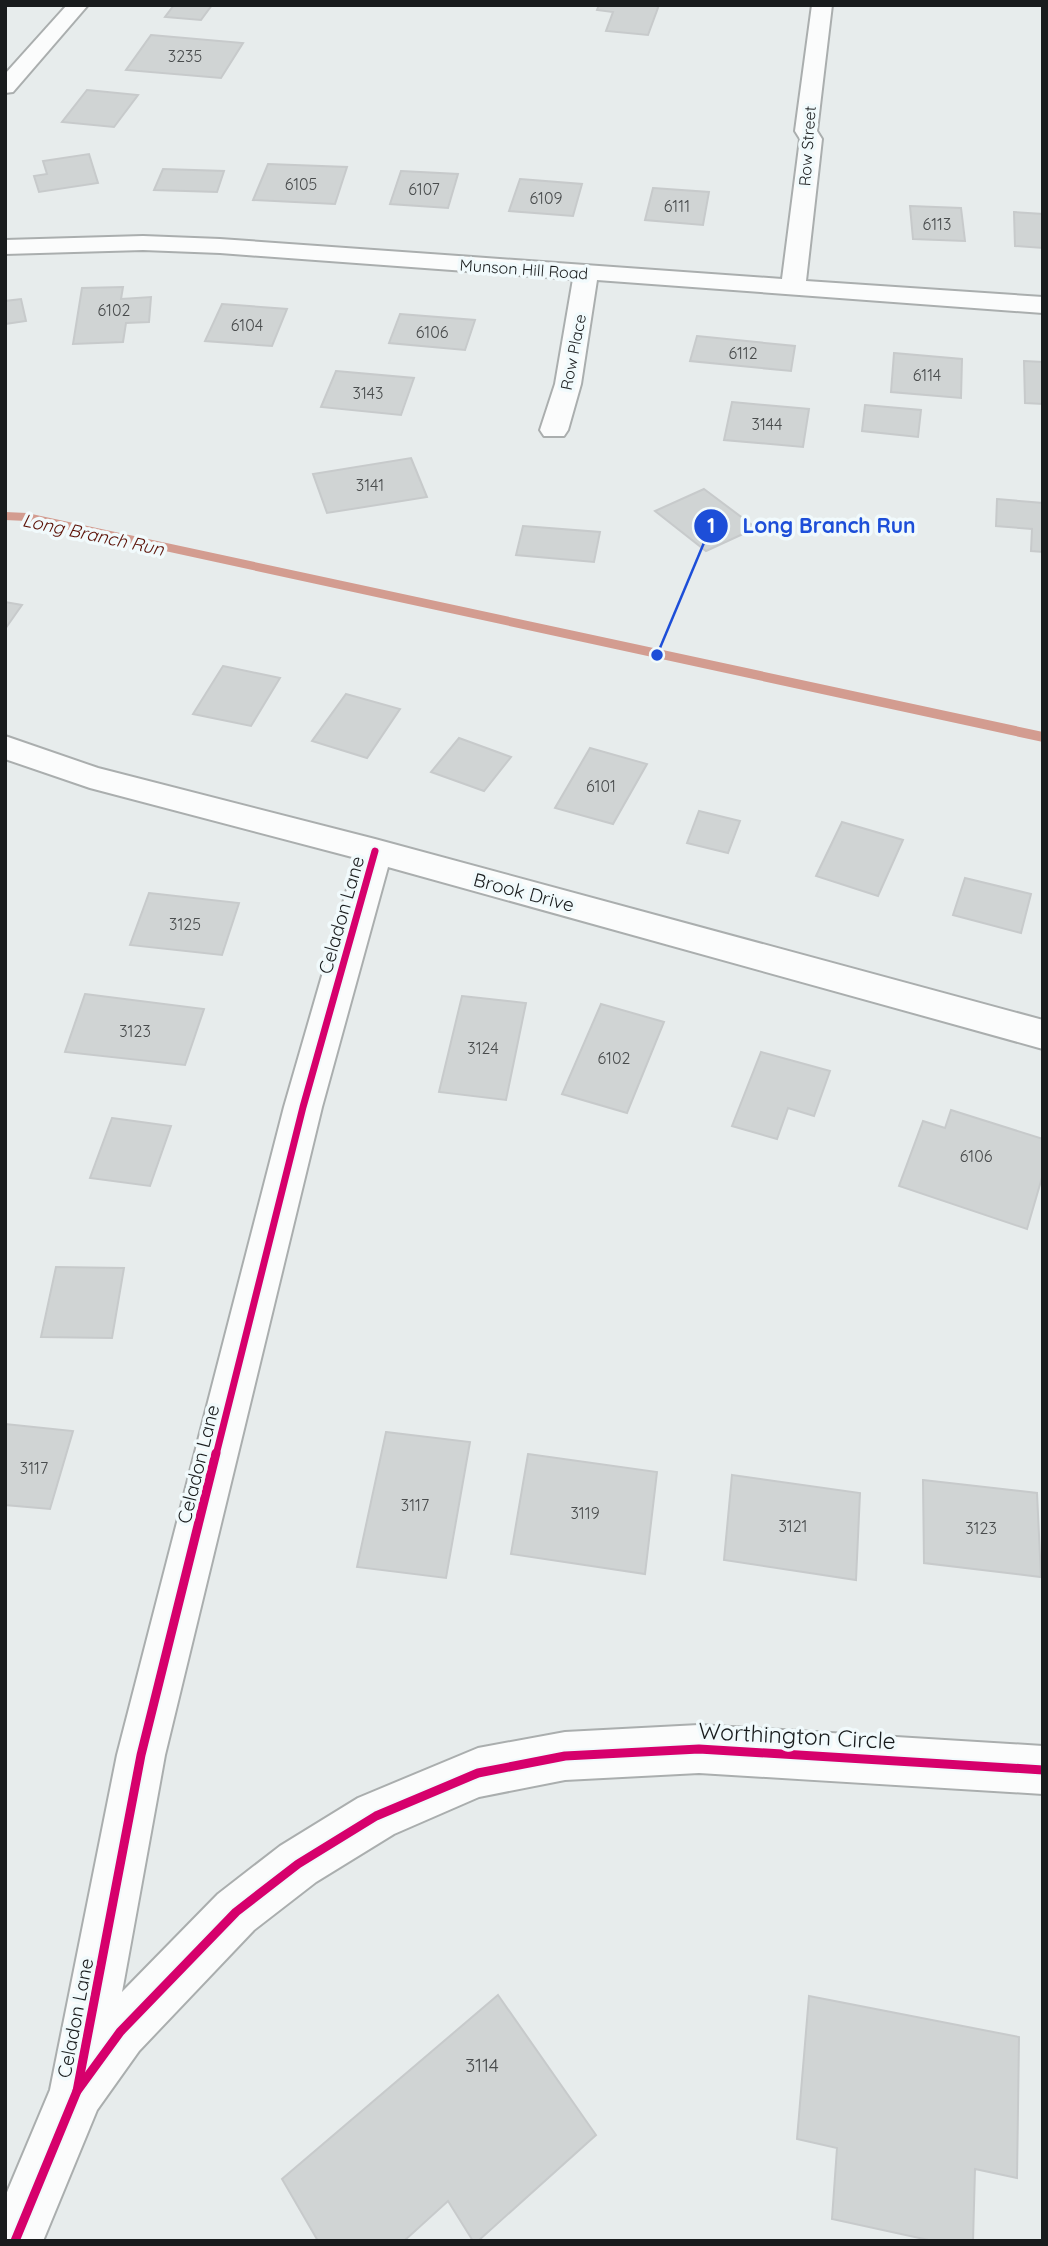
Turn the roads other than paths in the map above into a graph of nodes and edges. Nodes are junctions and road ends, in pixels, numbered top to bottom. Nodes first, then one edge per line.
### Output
1 (78, 5) edge
2 (822, 5) edge
3 (5, 88) edge
4 (5, 247) edge
5 (586, 274) junction
6 (793, 287) junction
7 (1043, 305) edge
8 (554, 430) dead end
9 (5, 747) edge
10 (375, 851) junction
11 (1043, 1035) edge
12 (1043, 1770) edge
13 (76, 2091) junction
14 (15, 2241) edge

1 - 3 street
2 - 6 street, Row Street
4 - 5 street, Munson Hill Road
5 - 6 street, Munson Hill Road
5 - 8 street, Row Place
6 - 7 street, Munson Hill Road
9 - 10 street, Brook Drive
10 - 11 street, Brook Drive
10 - 13 street, Celadon Lane
12 - 13 street, Worthington Circle
13 - 14 street, Worthington Circle

